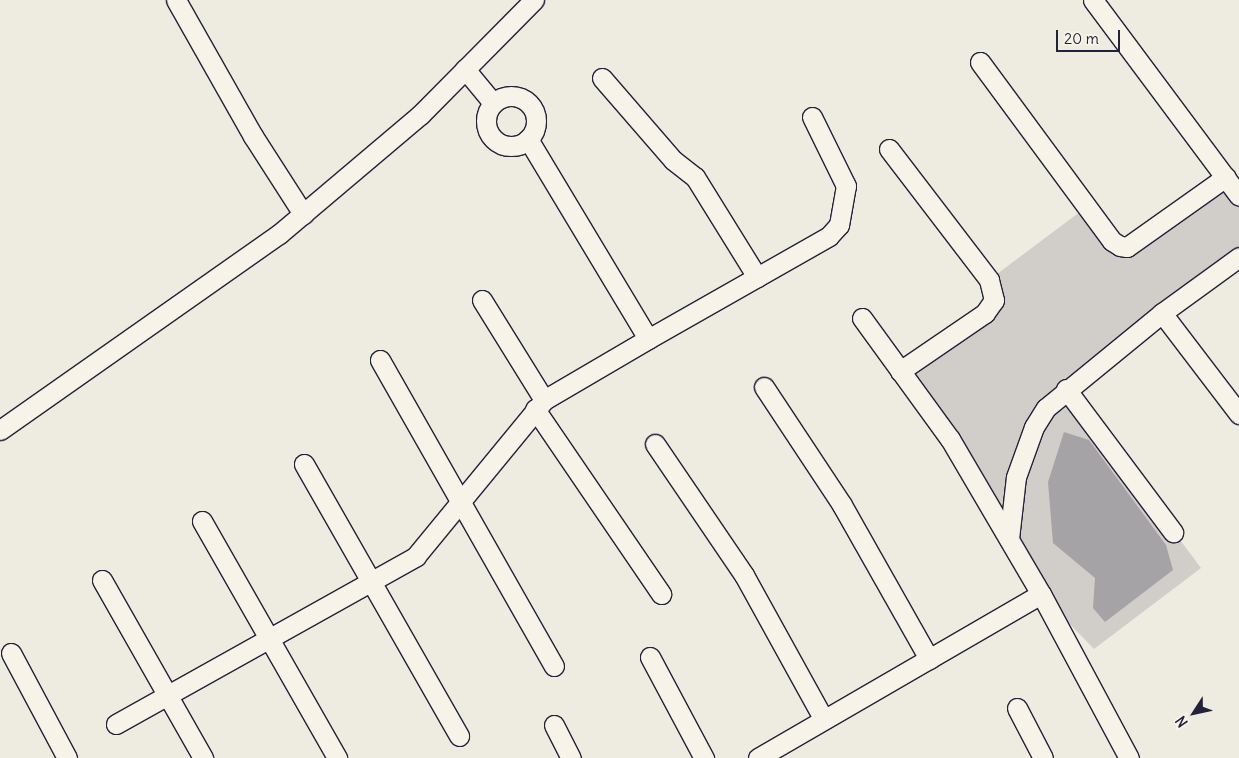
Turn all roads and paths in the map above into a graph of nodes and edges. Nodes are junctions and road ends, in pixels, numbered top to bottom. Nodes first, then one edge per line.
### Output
1 (176, 0) edge
2 (534, 0) edge
3 (1093, 0) edge
4 (980, 62) dead end
5 (465, 69) junction
6 (602, 78) dead end
7 (493, 103) junction
8 (812, 117) dead end
9 (528, 139) junction
10 (889, 149) dead end
11 (1226, 177) junction
12 (1239, 196) edge
13 (303, 214) junction
14 (1239, 258) edge
15 (757, 277) junction
16 (482, 300) dead end
17 (1162, 313) junction
18 (862, 318) dead end
19 (648, 339) junction
20 (380, 360) dead end
21 (900, 370) junction
22 (764, 387) dead end
23 (1066, 389) junction
24 (540, 404) junction
25 (1239, 414) edge
26 (0, 430) edge
27 (655, 444) dead end
28 (304, 464) dead end
29 (463, 503) junction
30 (202, 521) dead end
31 (1173, 532) dead end
32 (1009, 539) junction
33 (102, 580) dead end
34 (372, 584) junction
35 (660, 594) dead end
36 (1041, 594) junction
37 (270, 639) junction
38 (11, 653) dead end
39 (650, 657) dead end
40 (929, 659) junction
41 (554, 666) dead end
42 (168, 695) junction
43 (1017, 708) dead end
44 (823, 718) junction
45 (116, 724) dead end
46 (554, 725) dead end
47 (459, 736) dead end
48 (67, 758) edge
49 (203, 758) edge
50 (337, 758) edge
51 (571, 758) edge
52 (704, 758) edge
53 (758, 758) edge
54 (1043, 758) edge
55 (1128, 758) edge

1 - 13 street
2 - 5 street
3 - 11 street
4 - 11 street
5 - 7 street
5 - 13 street
6 - 15 street
7 - 9 street
7 - 9 street
8 - 15 street
9 - 19 street
10 - 21 street
11 - 12 street
13 - 26 street
14 - 17 street
15 - 19 street
16 - 24 street
17 - 23 street
17 - 25 street
18 - 21 street
19 - 24 street
20 - 29 street
21 - 32 street
22 - 40 street
23 - 31 street
23 - 32 street
24 - 29 street
24 - 35 street
27 - 44 street
28 - 34 street
29 - 34 street
29 - 41 street
30 - 37 street
32 - 36 street
33 - 42 street
34 - 37 street
34 - 47 street
36 - 40 street
36 - 55 street
37 - 42 street
37 - 50 street
38 - 48 street
39 - 52 street
40 - 44 street
42 - 45 street
42 - 49 street
43 - 54 street
44 - 53 street
46 - 51 street

